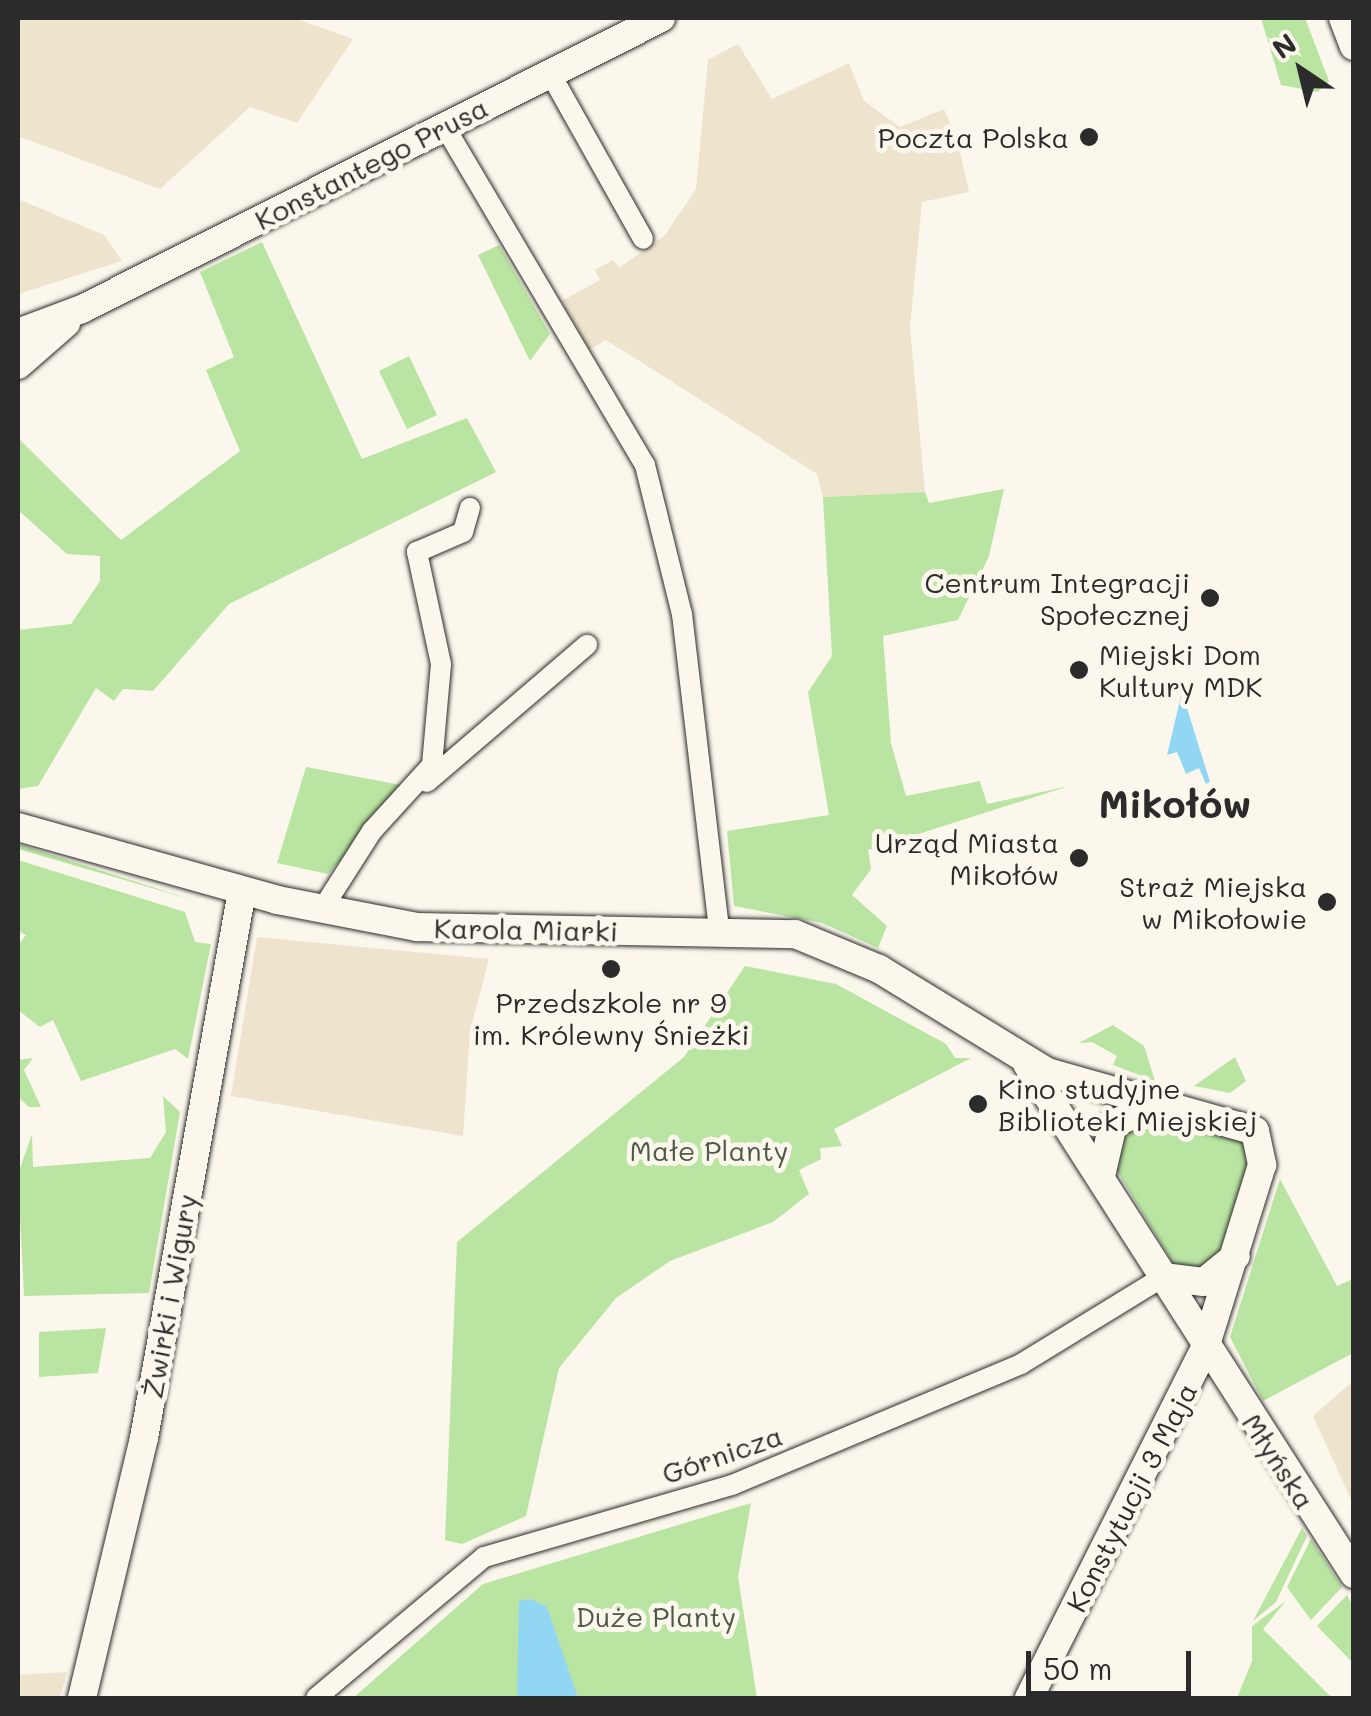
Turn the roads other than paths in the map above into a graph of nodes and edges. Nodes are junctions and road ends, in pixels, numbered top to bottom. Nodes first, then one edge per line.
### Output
1 (661, 18) edge
2 (1343, 18) edge
3 (1354, 46) edge
4 (550, 73) junction
5 (445, 126) junction
6 (642, 239) dead end
7 (82, 310) junction
8 (18, 333) edge
9 (18, 365) edge
10 (470, 508) dead end
11 (587, 645) dead end
12 (421, 786) junction
13 (18, 827) edge
14 (242, 891) junction
15 (321, 911) junction
16 (719, 927) junction
17 (1015, 1052) junction
18 (1156, 1105) junction
19 (1101, 1177) junction
20 (1237, 1254) junction
21 (1164, 1277) junction
22 (1205, 1348) junction
23 (1354, 1574) edge
24 (82, 1698) edge
25 (316, 1698) edge
26 (1030, 1698) edge

1 - 4 street, Konstantego Prusa
2 - 3 street
4 - 5 street, Konstantego Prusa
4 - 6 street
5 - 7 street, Konstantego Prusa
5 - 16 street
7 - 8 street, Konstantego Prusa
7 - 9 street, Konstantego Prusa
10 - 12 street
11 - 12 street
12 - 15 street
13 - 14 street, Karola Miarki
14 - 15 street, Karola Miarki
14 - 24 street, Żwirki i Wigury
15 - 16 street, Karola Miarki
16 - 17 street, Karola Miarki
17 - 18 street, Karola Miarki
17 - 19 street, Karola Miarki
18 - 19 street
18 - 20 street
19 - 21 street
20 - 21 street
20 - 22 street, Konstytucji 3 Maja
21 - 22 street, Młyńska
21 - 25 street, Górnicza
22 - 23 street, Młyńska
22 - 26 street, Konstytucji 3 Maja

